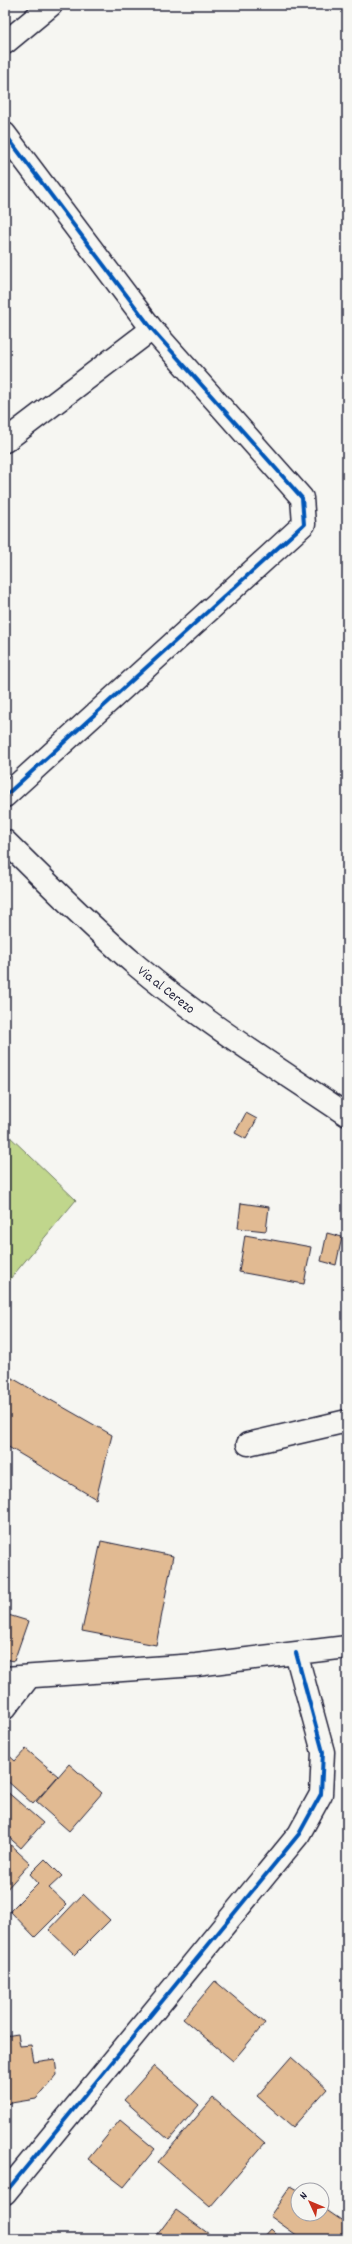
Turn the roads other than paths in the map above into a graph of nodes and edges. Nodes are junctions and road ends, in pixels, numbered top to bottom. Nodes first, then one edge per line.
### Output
1 (51, 5) edge
2 (5, 43) edge
3 (5, 134) edge
4 (152, 329) junction
5 (5, 441) edge
6 (5, 796) edge
7 (5, 841) edge
8 (347, 1115) edge
9 (347, 1421) edge
10 (248, 1444) dead end
11 (347, 1647) edge
12 (296, 1653) junction
13 (5, 1678) edge
14 (29, 1678) junction
15 (5, 1708) edge
16 (5, 2193) edge

1 - 2 street
3 - 4 street
4 - 5 street
4 - 6 street
7 - 8 street, Via al Cerezo
9 - 10 street
11 - 12 street
12 - 14 street
12 - 16 street
13 - 14 street
14 - 15 street

